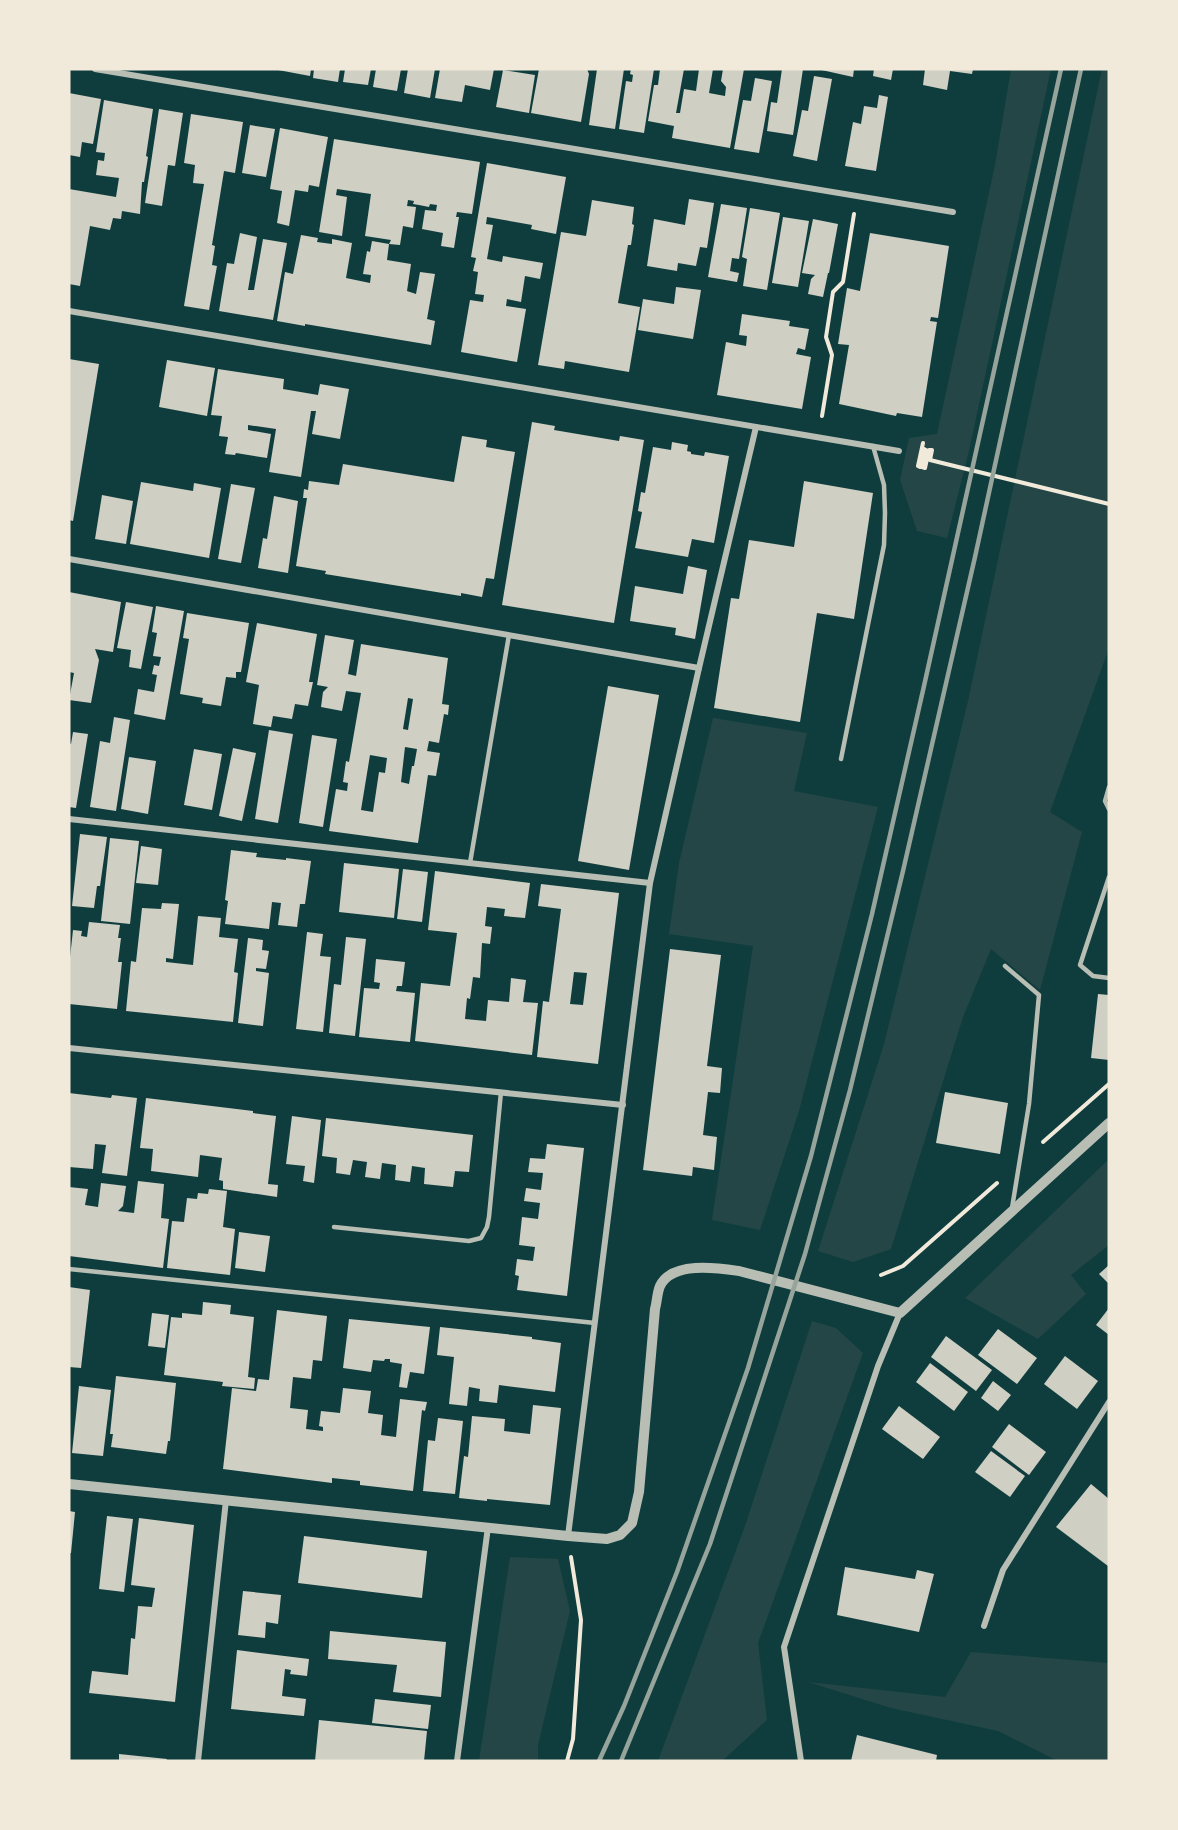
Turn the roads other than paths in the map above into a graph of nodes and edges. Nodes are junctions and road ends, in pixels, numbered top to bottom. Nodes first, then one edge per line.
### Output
1 (95, 69) edge
2 (953, 212) dead end
3 (69, 311) edge
4 (756, 427) junction
5 (873, 446) junction
6 (900, 451) dead end
7 (69, 559) edge
8 (509, 635) junction
9 (699, 668) junction
10 (841, 759) dead end
11 (1109, 787) edge
12 (1109, 810) edge
13 (69, 819) edge
14 (470, 863) junction
15 (1109, 877) edge
16 (650, 883) junction
17 (1005, 966) dead end
18 (1109, 978) edge
19 (69, 1048) edge
20 (501, 1092) junction
21 (623, 1105) junction
22 (1109, 1123) edge
23 (1012, 1211) junction
24 (334, 1227) dead end
25 (69, 1269) edge
26 (900, 1313) junction
27 (595, 1323) junction
28 (1109, 1402) edge
29 (69, 1484) edge
30 (226, 1500) junction
31 (489, 1526) junction
32 (568, 1536) junction
33 (984, 1626) dead end
34 (198, 1761) edge
35 (457, 1761) edge
36 (801, 1761) edge

1 - 2 street
3 - 4 street
4 - 5 street
4 - 9 street
5 - 6 street
5 - 10 lane
7 - 8 street
8 - 9 street
8 - 14 lane
9 - 16 street
11 - 12 lane
13 - 14 street
14 - 16 street
15 - 18 lane
16 - 21 street
17 - 23 lane
19 - 20 street
20 - 21 street
20 - 24 lane
21 - 27 street
22 - 23 street
23 - 26 street
25 - 27 lane
26 - 32 street
26 - 36 street
27 - 32 street
28 - 33 street
29 - 30 street
30 - 31 street
30 - 34 street
31 - 32 street
31 - 35 street

